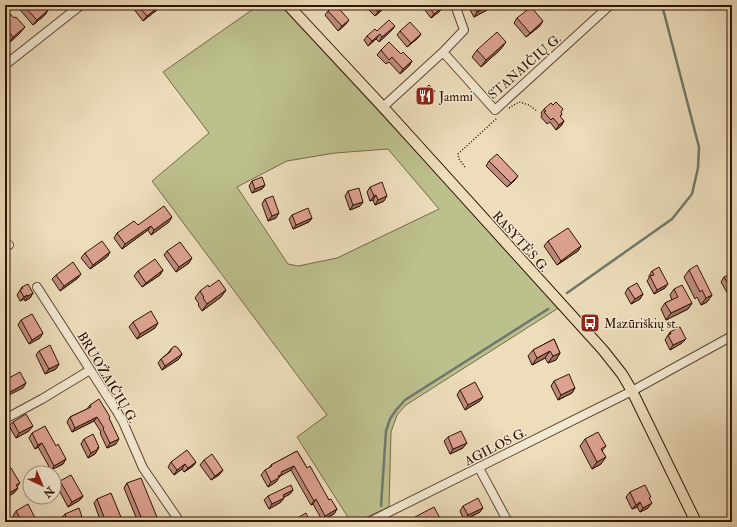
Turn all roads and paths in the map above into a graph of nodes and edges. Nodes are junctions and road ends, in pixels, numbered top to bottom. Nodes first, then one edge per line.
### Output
1 (81, 5) edge
2 (288, 5) edge
3 (455, 5) edge
4 (608, 7) dead end
5 (443, 52) junction
6 (5, 65) edge
7 (383, 107) junction
8 (508, 110) dead end
9 (537, 112) dead end
10 (502, 114) dead end
11 (465, 167) dead end
12 (37, 287) dead end
13 (732, 336) edge
14 (90, 370) junction
15 (632, 391) junction
16 (5, 419) edge
17 (479, 468) junction
18 (180, 522) edge
19 (369, 522) edge
20 (508, 522) edge
21 (696, 522) edge

1 - 6 street
2 - 7 main road, RASYTĖS G.
3 - 5 street
4 - 5 street, STANAIČIŲ G.
5 - 7 street
7 - 15 main road, RASYTĖS G.
8 - 9 path
10 - 11 path
12 - 14 street, BRUOŽAIČIŲ G.
13 - 15 street, AGILOS G.
14 - 16 street
14 - 18 street, BRUOŽAIČIŲ G.
15 - 17 street, AGILOS G.
15 - 21 main road, RASYTĖS G.
17 - 19 street, AGILOS G.
17 - 20 street

